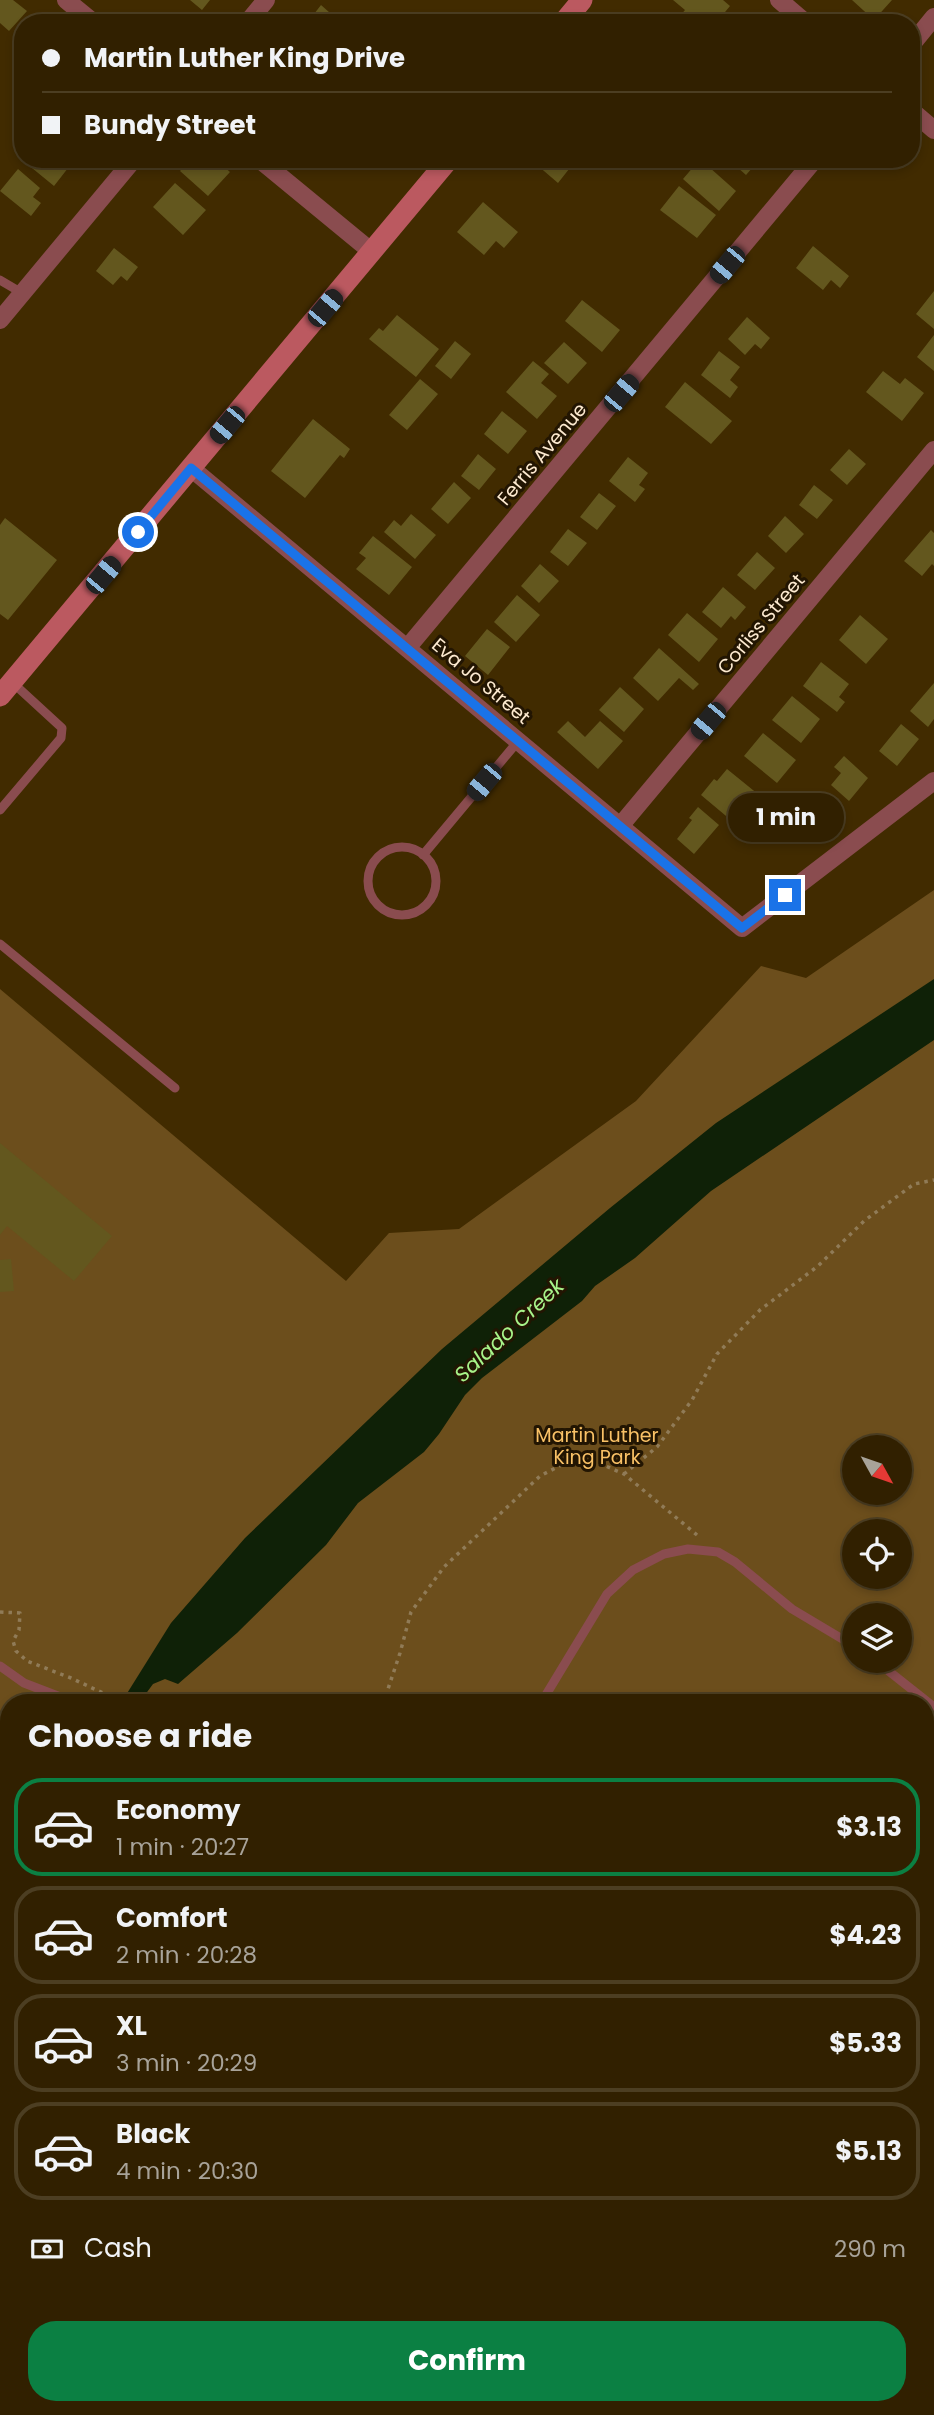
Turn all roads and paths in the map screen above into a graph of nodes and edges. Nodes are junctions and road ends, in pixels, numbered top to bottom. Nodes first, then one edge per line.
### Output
1 (66, 0) edge
2 (266, 0) edge
3 (582, 0) edge
4 (779, 0) edge
5 (83, 14) edge
6 (254, 14) edge
7 (571, 14) edge
8 (795, 14) edge
9 (934, 18) edge
10 (920, 35) edge
11 (920, 118) edge
12 (934, 130) edge
13 (126, 168) edge
14 (270, 168) edge
15 (442, 168) edge
16 (808, 168) edge
17 (372, 252) junction
18 (0, 280) edge
19 (22, 293) junction
20 (0, 320) edge
21 (934, 450) edge
22 (191, 468) junction
23 (408, 648) junction
24 (6, 690) edge
25 (519, 740) junction
26 (934, 781) edge
27 (0, 810) edge
28 (621, 825) junction
29 (424, 855) junction
30 (0, 944) edge
31 (175, 1088) dead end
32 (934, 1180) edge
33 (624, 1474) junction
34 (718, 1552) junction
35 (0, 1612) edge
36 (842, 1639) edge
37 (0, 1667) edge
38 (891, 1673) edge
39 (56, 1694) edge
40 (105, 1694) edge
41 (386, 1694) edge
42 (546, 1694) edge
43 (918, 1694) edge

1 - 5 street
2 - 6 street
3 - 7 main road
4 - 8 street
9 - 10 street
11 - 12 street
13 - 19 street
14 - 17 street
15 - 17 main road
16 - 23 street, Ferris Avenue
17 - 22 main road
18 - 19 lane
19 - 20 street
21 - 28 street, Corliss Street
22 - 23 street, Eva Jo Street
22 - 24 main road
23 - 25 street, Eva Jo Street
24 - 27 lane
25 - 28 street, Eva Jo Street
25 - 29 lane
26 - 28 street, Eva Jo Street
29 - 29 lane
30 - 31 lane
32 - 33 path
33 - 34 path
33 - 41 path
34 - 36 lane
34 - 42 lane
35 - 40 path
37 - 39 lane
38 - 43 lane

